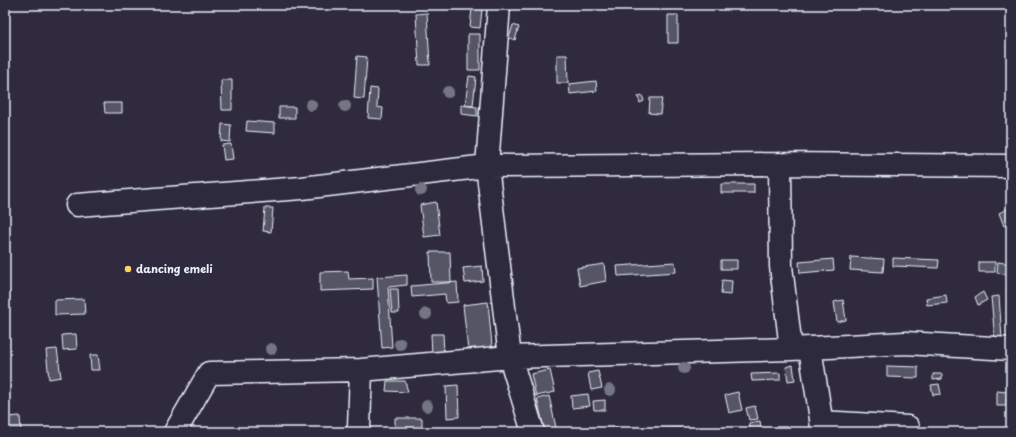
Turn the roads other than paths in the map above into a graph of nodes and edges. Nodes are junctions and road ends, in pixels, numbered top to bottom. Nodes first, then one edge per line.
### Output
1 (499, 5) edge
2 (780, 164) junction
3 (487, 166) junction
4 (1011, 166) edge
5 (77, 205) dead end
6 (801, 349) junction
7 (1011, 349) edge
8 (510, 357) junction
9 (361, 370) junction
10 (822, 427) edge
11 (175, 432) edge
12 (357, 432) edge
13 (533, 432) edge
14 (909, 432) edge

1 - 3 street
2 - 3 street
2 - 4 street
2 - 6 street
3 - 5 street
3 - 8 street
6 - 7 street
6 - 8 street
6 - 10 street
8 - 9 street
8 - 13 street
9 - 11 street
9 - 12 street
10 - 14 street

